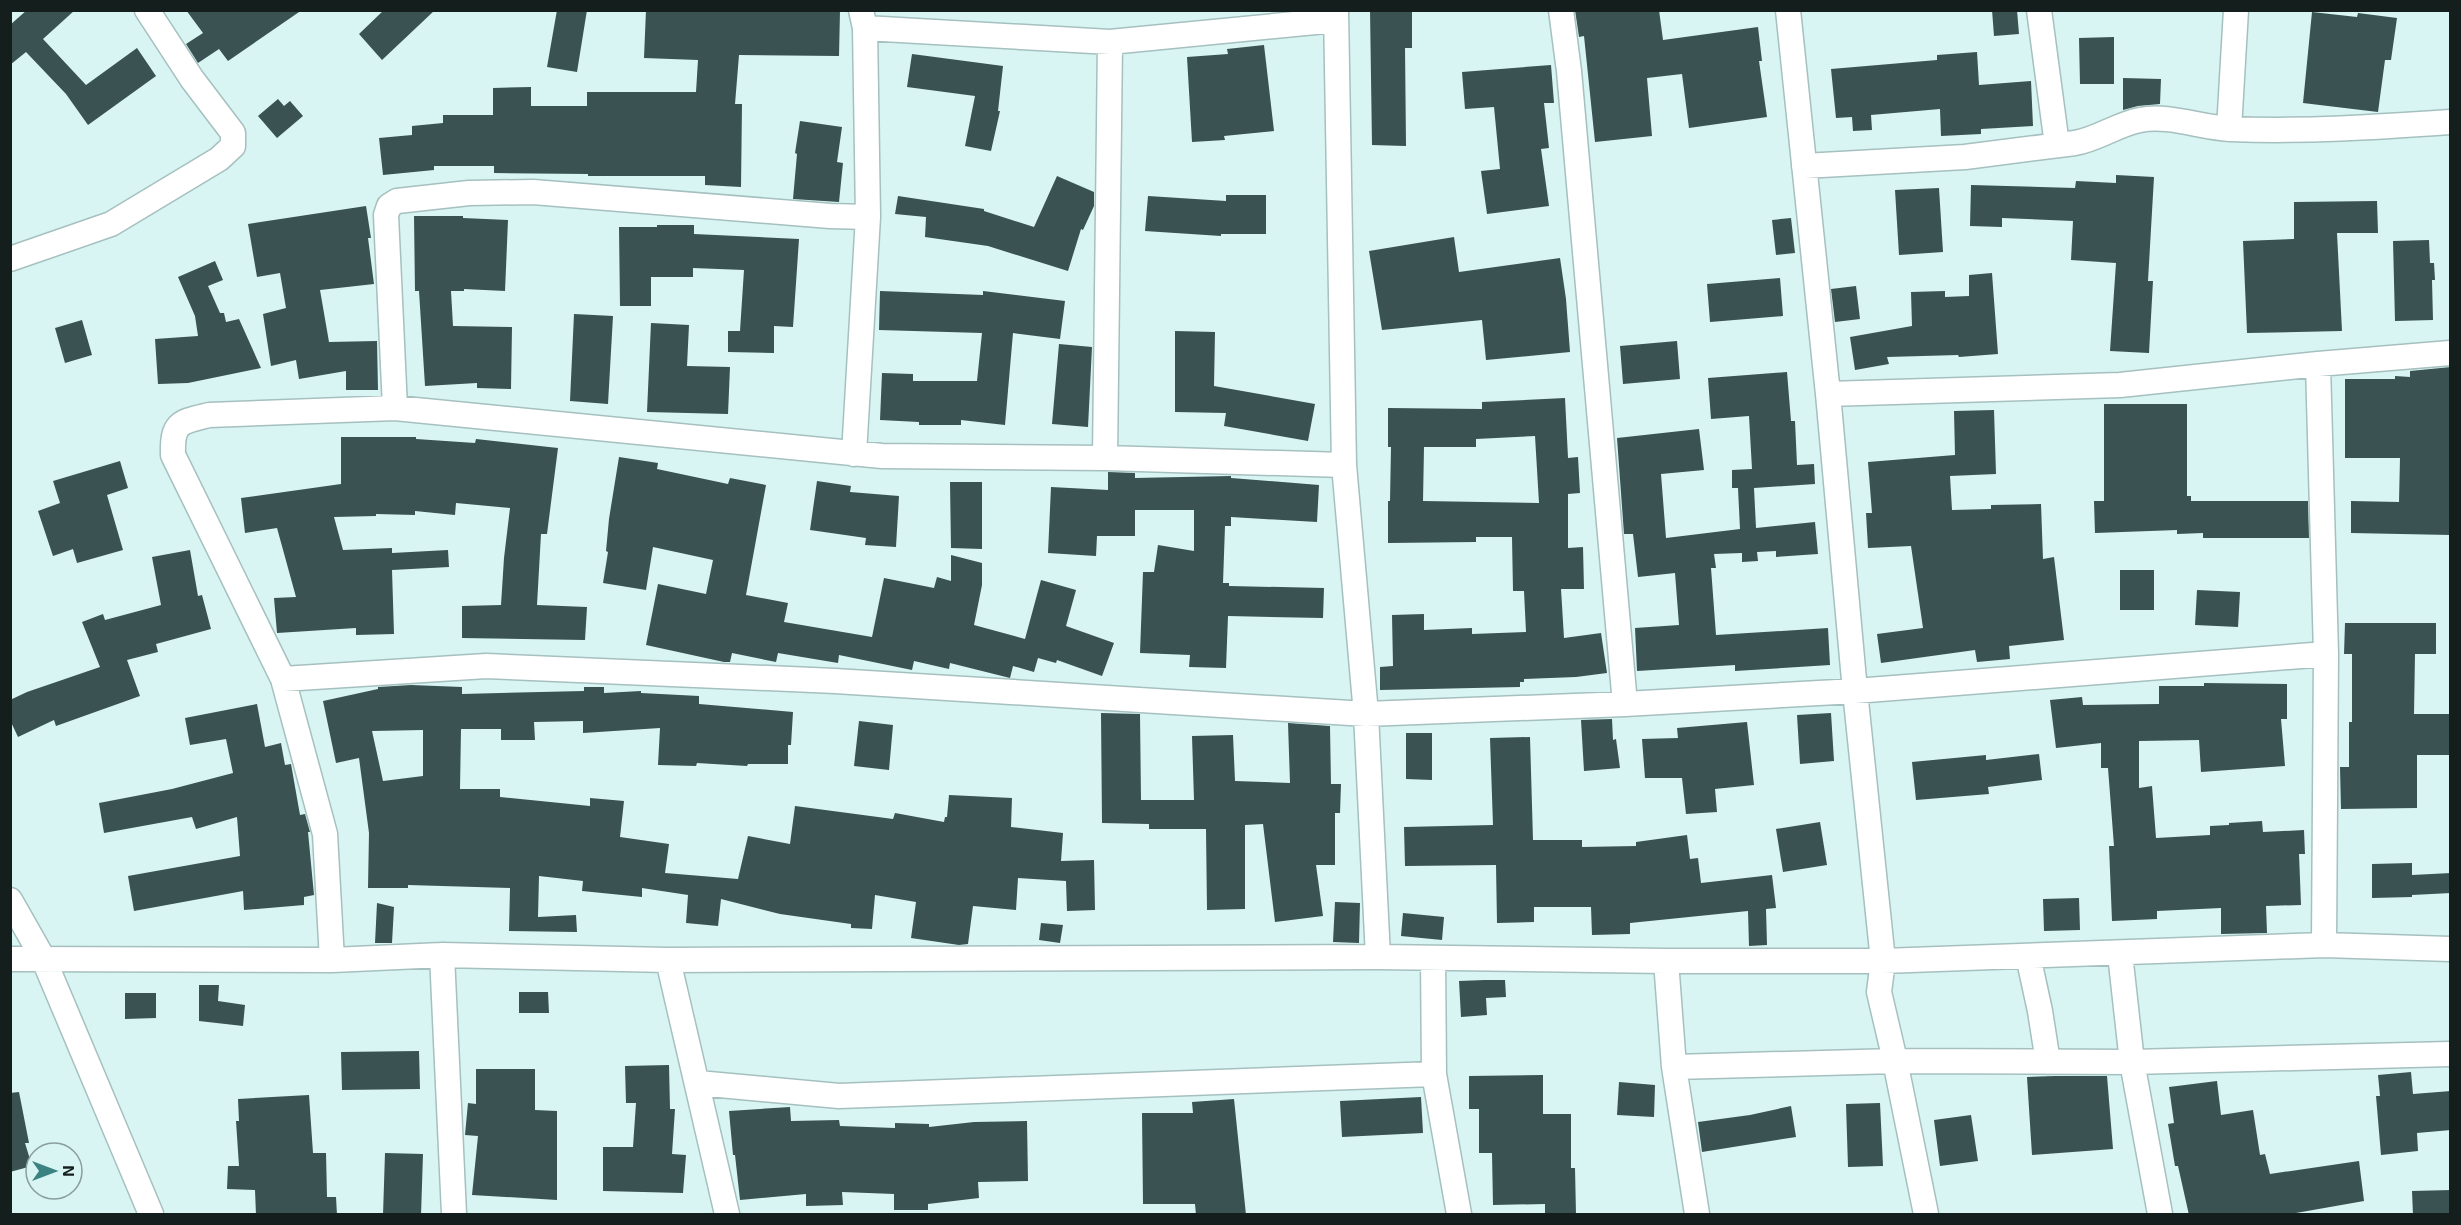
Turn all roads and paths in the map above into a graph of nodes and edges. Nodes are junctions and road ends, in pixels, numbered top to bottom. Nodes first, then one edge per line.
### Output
1 (147, 10) edge
2 (1561, 10) edge
3 (1788, 10) edge
4 (2038, 10) edge
5 (2236, 10) edge
6 (1336, 15) edge
7 (863, 19) edge
8 (1110, 42) junction
9 (2451, 122) edge
10 (2229, 129) junction
11 (2057, 145) junction
12 (1804, 166) junction
13 (868, 217) junction
14 (10, 259) edge
15 (2451, 353) edge
16 (2318, 364) junction
17 (1828, 394) junction
18 (395, 408) junction
19 (854, 454) junction
20 (1105, 458) junction
21 (1344, 465) junction
22 (2326, 654) junction
23 (283, 679) junction
24 (1855, 691) junction
25 (1625, 704) junction
26 (1366, 714) junction
27 (10, 900) edge
28 (2324, 945) junction
29 (2451, 949) edge
30 (2120, 954) junction
31 (442, 955) junction
32 (2028, 956) junction
33 (1378, 957) junction
34 (1433, 958) junction
35 (10, 960) edge
36 (44, 960) junction
37 (332, 960) junction
38 (668, 960) junction
39 (1666, 961) junction
40 (1883, 961) junction
41 (2451, 1054) edge
42 (1895, 1061) junction
43 (2048, 1062) junction
44 (2132, 1062) junction
45 (1674, 1067) junction
46 (1434, 1074) junction
47 (698, 1083) junction
48 (151, 1215) edge
49 (454, 1215) edge
50 (727, 1215) edge
51 (1459, 1215) edge
52 (1697, 1215) edge
53 (1926, 1215) edge
54 (2160, 1215) edge

1 - 14 street
2 - 25 street
3 - 12 street
4 - 11 street
5 - 10 street
6 - 8 street
6 - 21 street
7 - 8 street
7 - 13 street
8 - 20 street
9 - 10 street
10 - 11 street
11 - 12 street
12 - 17 street
13 - 18 street
13 - 19 street
15 - 16 street
16 - 17 street
16 - 22 street
17 - 24 street
18 - 19 street
18 - 23 street
19 - 20 street
20 - 21 street
21 - 26 street
22 - 24 street
22 - 28 street
23 - 26 street
23 - 37 street
24 - 25 street
24 - 40 street
25 - 26 street
26 - 33 street
27 - 36 street
28 - 29 street
28 - 30 street
30 - 32 street
30 - 44 street
31 - 37 street
31 - 38 street
31 - 49 street
32 - 40 street
32 - 43 street
33 - 34 street
33 - 38 street
34 - 39 street
34 - 46 street
35 - 36 street
36 - 37 street
36 - 48 street
38 - 47 street
39 - 40 street
39 - 45 street
40 - 42 street
41 - 44 street
42 - 43 street
42 - 45 street
42 - 53 street
43 - 44 street
44 - 54 street
45 - 52 street
46 - 47 street
46 - 51 street
47 - 50 street

